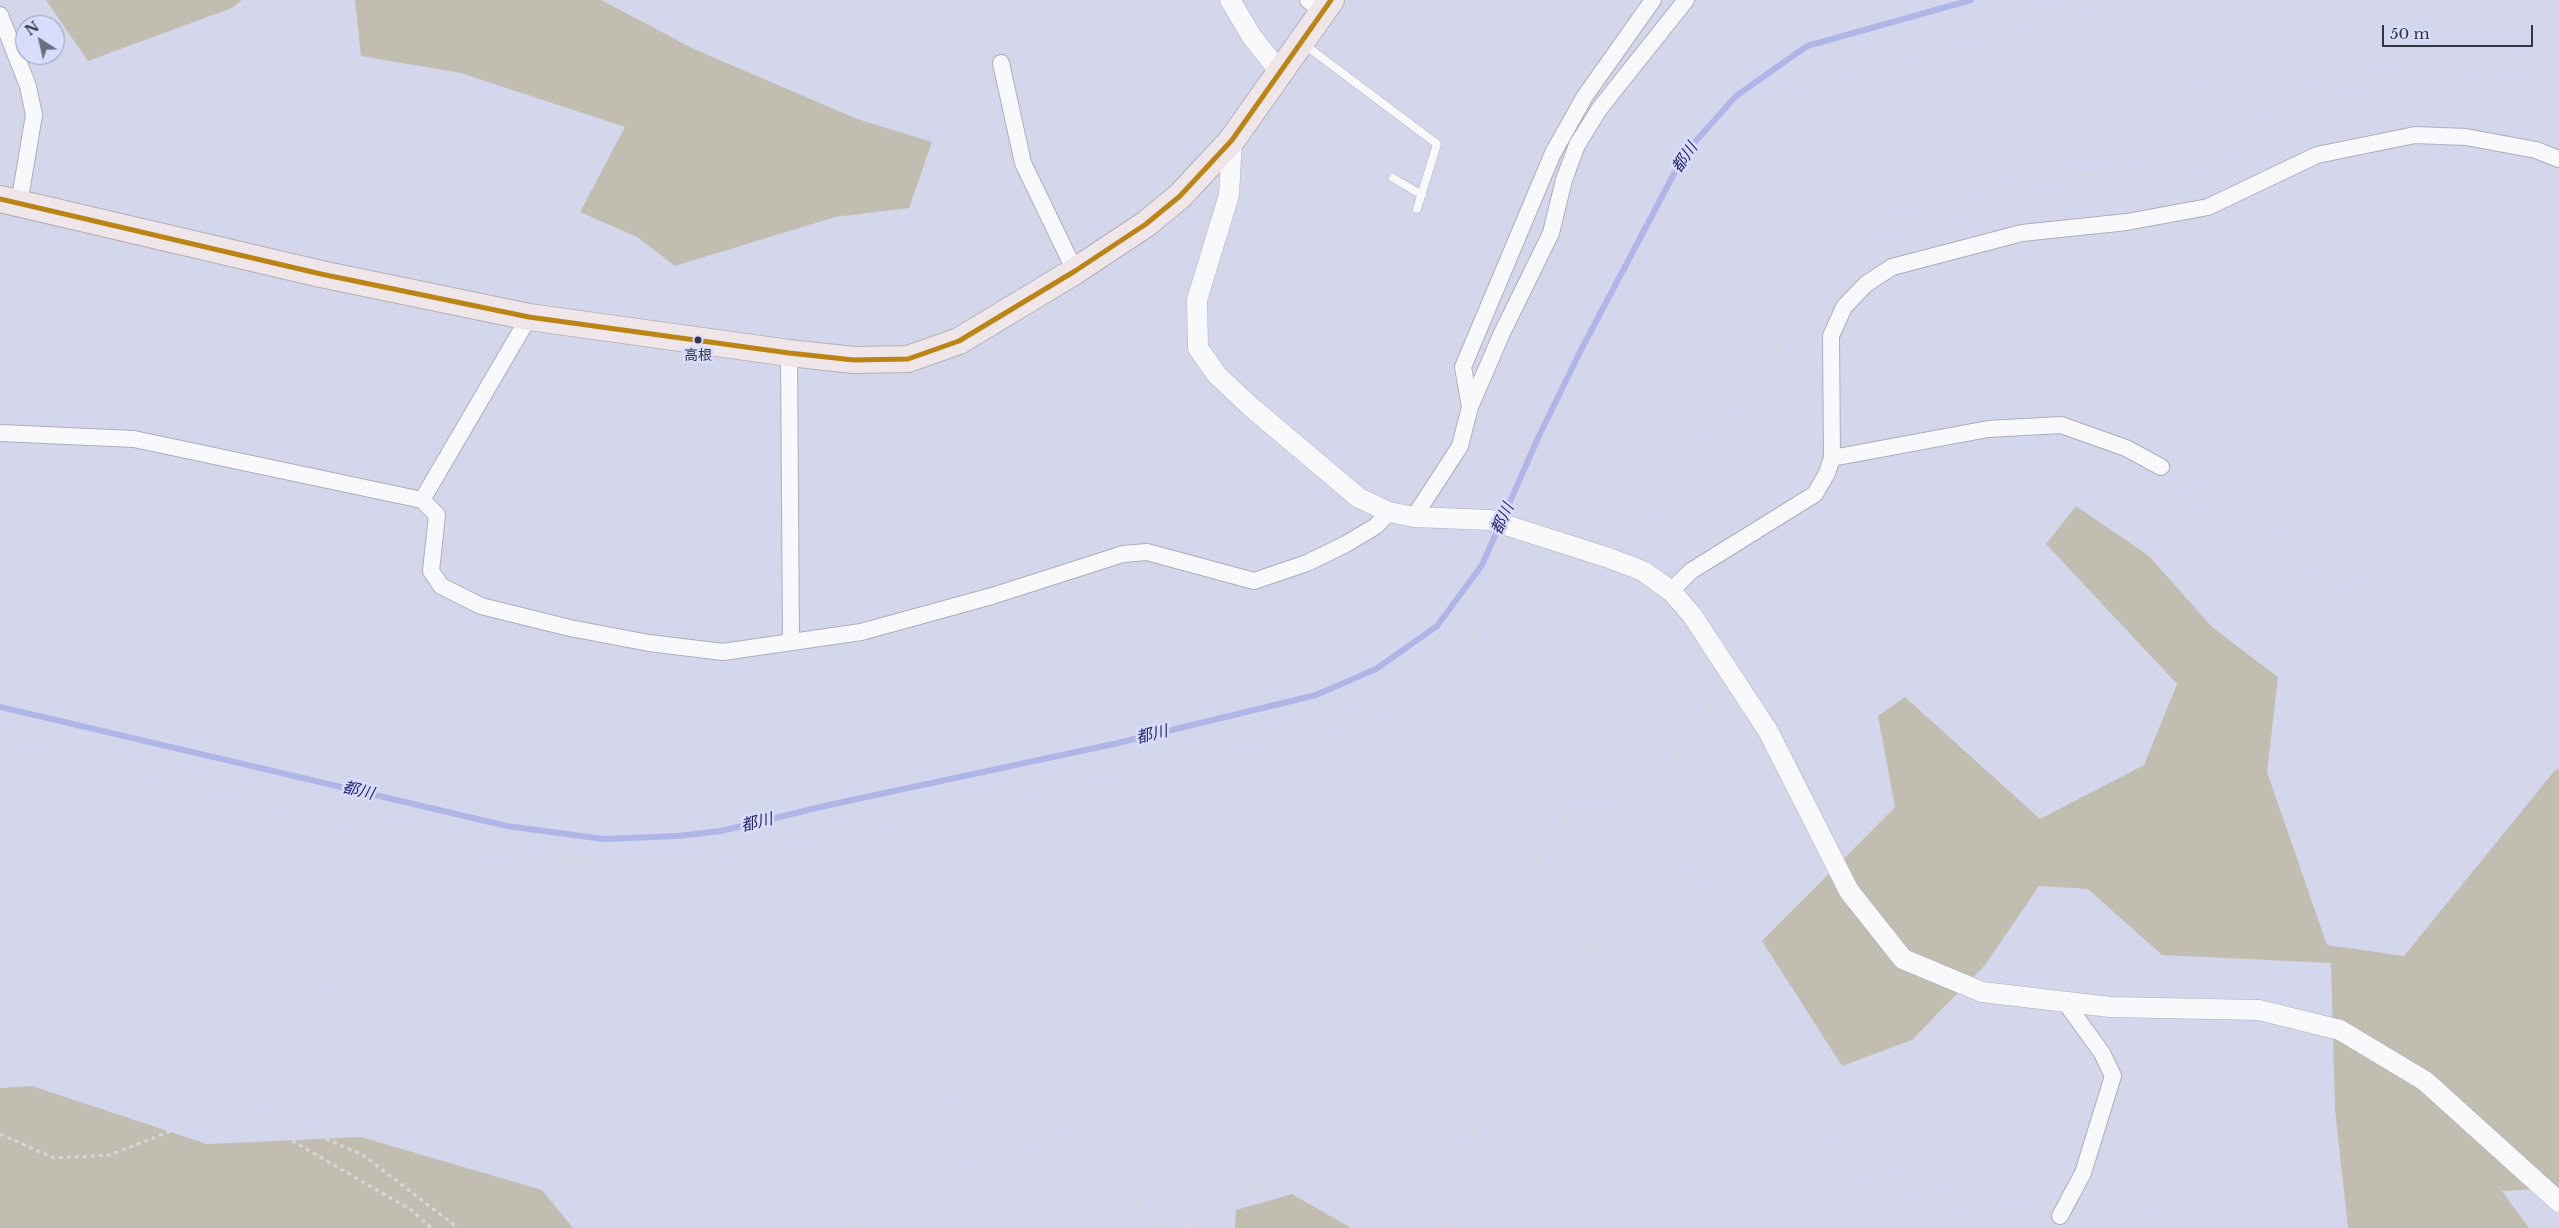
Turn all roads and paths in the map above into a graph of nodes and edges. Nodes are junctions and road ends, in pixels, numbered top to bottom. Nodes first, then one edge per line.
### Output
1 (1230, 0) edge
2 (1653, 0) edge
3 (1686, 0) edge
4 (2096, 0) edge
5 (2165, 0) edge
6 (1321, 4) edge
7 (0, 15) edge
8 (1301, 42) junction
9 (1001, 62) dead end
10 (1280, 72) junction
11 (1232, 140) junction
12 (2212, 156) dead end
13 (2559, 159) edge
14 (1393, 178) dead end
15 (1422, 196) junction
16 (9, 202) edge
17 (1417, 209) dead end
18 (1075, 271) junction
19 (529, 317) junction
20 (788, 353) junction
21 (1470, 407) junction
22 (0, 433) edge
23 (1832, 458) junction
24 (2161, 467) joint
25 (422, 500) junction
26 (1389, 512) junction
27 (1414, 516) junction
28 (1528, 532) junction
29 (1671, 591) junction
30 (791, 641) junction
31 (2405, 656) dead end
32 (1730, 673) junction
33 (0, 732) edge
34 (1018, 790) junction
35 (357, 820) junction
36 (1524, 915) junction
37 (2066, 1002) junction
38 (288, 1123) junction
39 (0, 1134) edge
40 (928, 1160) junction
41 (2559, 1202) edge
42 (2060, 1216) junction
43 (431, 1228) edge
44 (458, 1228) edge
45 (859, 1228) edge
46 (1154, 1228) edge
47 (1185, 1228) edge
48 (1354, 1228) edge
49 (1448, 1228) edge
50 (2210, 1228) edge

1 - 10 street
2 - 21 street
3 - 21 street
4 - 28 path
5 - 12 path
6 - 8 highway
7 - 16 street
8 - 10 highway
8 - 15 lane
9 - 18 street
10 - 11 highway
11 - 18 highway
11 - 26 street
13 - 23 street
14 - 15 lane
15 - 17 lane
16 - 19 highway
18 - 20 highway
19 - 20 highway
19 - 25 street
20 - 30 street
21 - 27 street
22 - 25 street
23 - 24 street
23 - 29 street
24 - 31 path
25 - 30 street
26 - 27 street
26 - 30 street
27 - 28 street
28 - 29 street
28 - 34 path
29 - 32 street
32 - 36 path
32 - 37 street
33 - 35 path
34 - 35 path
34 - 40 path
35 - 38 path
36 - 42 path
36 - 49 path
37 - 41 street
37 - 42 street
38 - 39 path
38 - 43 path
38 - 44 path
40 - 45 path
40 - 46 path
42 - 50 path
47 - 48 path

